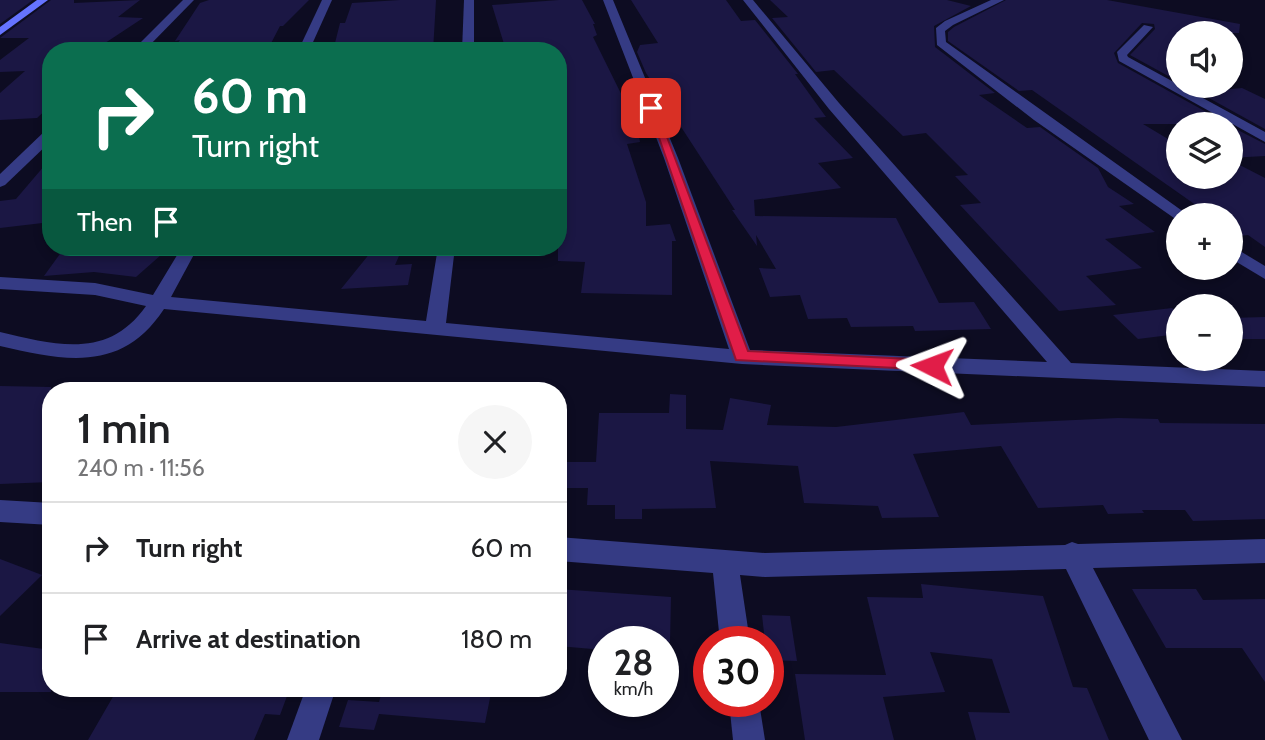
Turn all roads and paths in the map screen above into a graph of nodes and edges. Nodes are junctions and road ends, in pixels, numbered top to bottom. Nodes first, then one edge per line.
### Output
1 (43, 0) edge
2 (189, 0) edge
3 (327, 0) edge
4 (469, 0) edge
5 (608, 0) edge
6 (748, 0) edge
7 (999, 0) edge
8 (1148, 27) dead end
9 (0, 32) edge
10 (146, 42) edge
11 (307, 42) edge
12 (468, 42) edge
13 (1265, 138) edge
14 (42, 142) edge
15 (0, 182) edge
16 (1166, 205) edge
17 (184, 256) edge
18 (446, 256) edge
19 (1243, 259) edge
20 (1265, 274) edge
21 (0, 283) edge
22 (156, 302) junction
23 (435, 330) junction
24 (0, 339) edge
25 (742, 356) junction
26 (1067, 372) junction
27 (1265, 379) edge
28 (0, 511) edge
29 (42, 513) edge
30 (567, 550) edge
31 (1265, 551) edge
32 (1072, 554) junction
33 (724, 563) junction
34 (734, 626) edge
35 (318, 697) edge
36 (746, 717) edge
37 (303, 740) edge
38 (749, 740) edge
39 (1166, 740) edge

1 - 9 street
2 - 10 street
3 - 11 street
4 - 12 street
5 - 25 street
6 - 26 street
7 - 16 street
8 - 13 street
14 - 15 street
17 - 22 street
18 - 23 street
19 - 20 street
21 - 22 street
22 - 23 street
22 - 24 street
23 - 25 street
25 - 26 street
26 - 27 street
28 - 29 street
30 - 33 street
31 - 32 street
32 - 33 street
32 - 39 street
33 - 34 street
35 - 37 street
36 - 38 street

